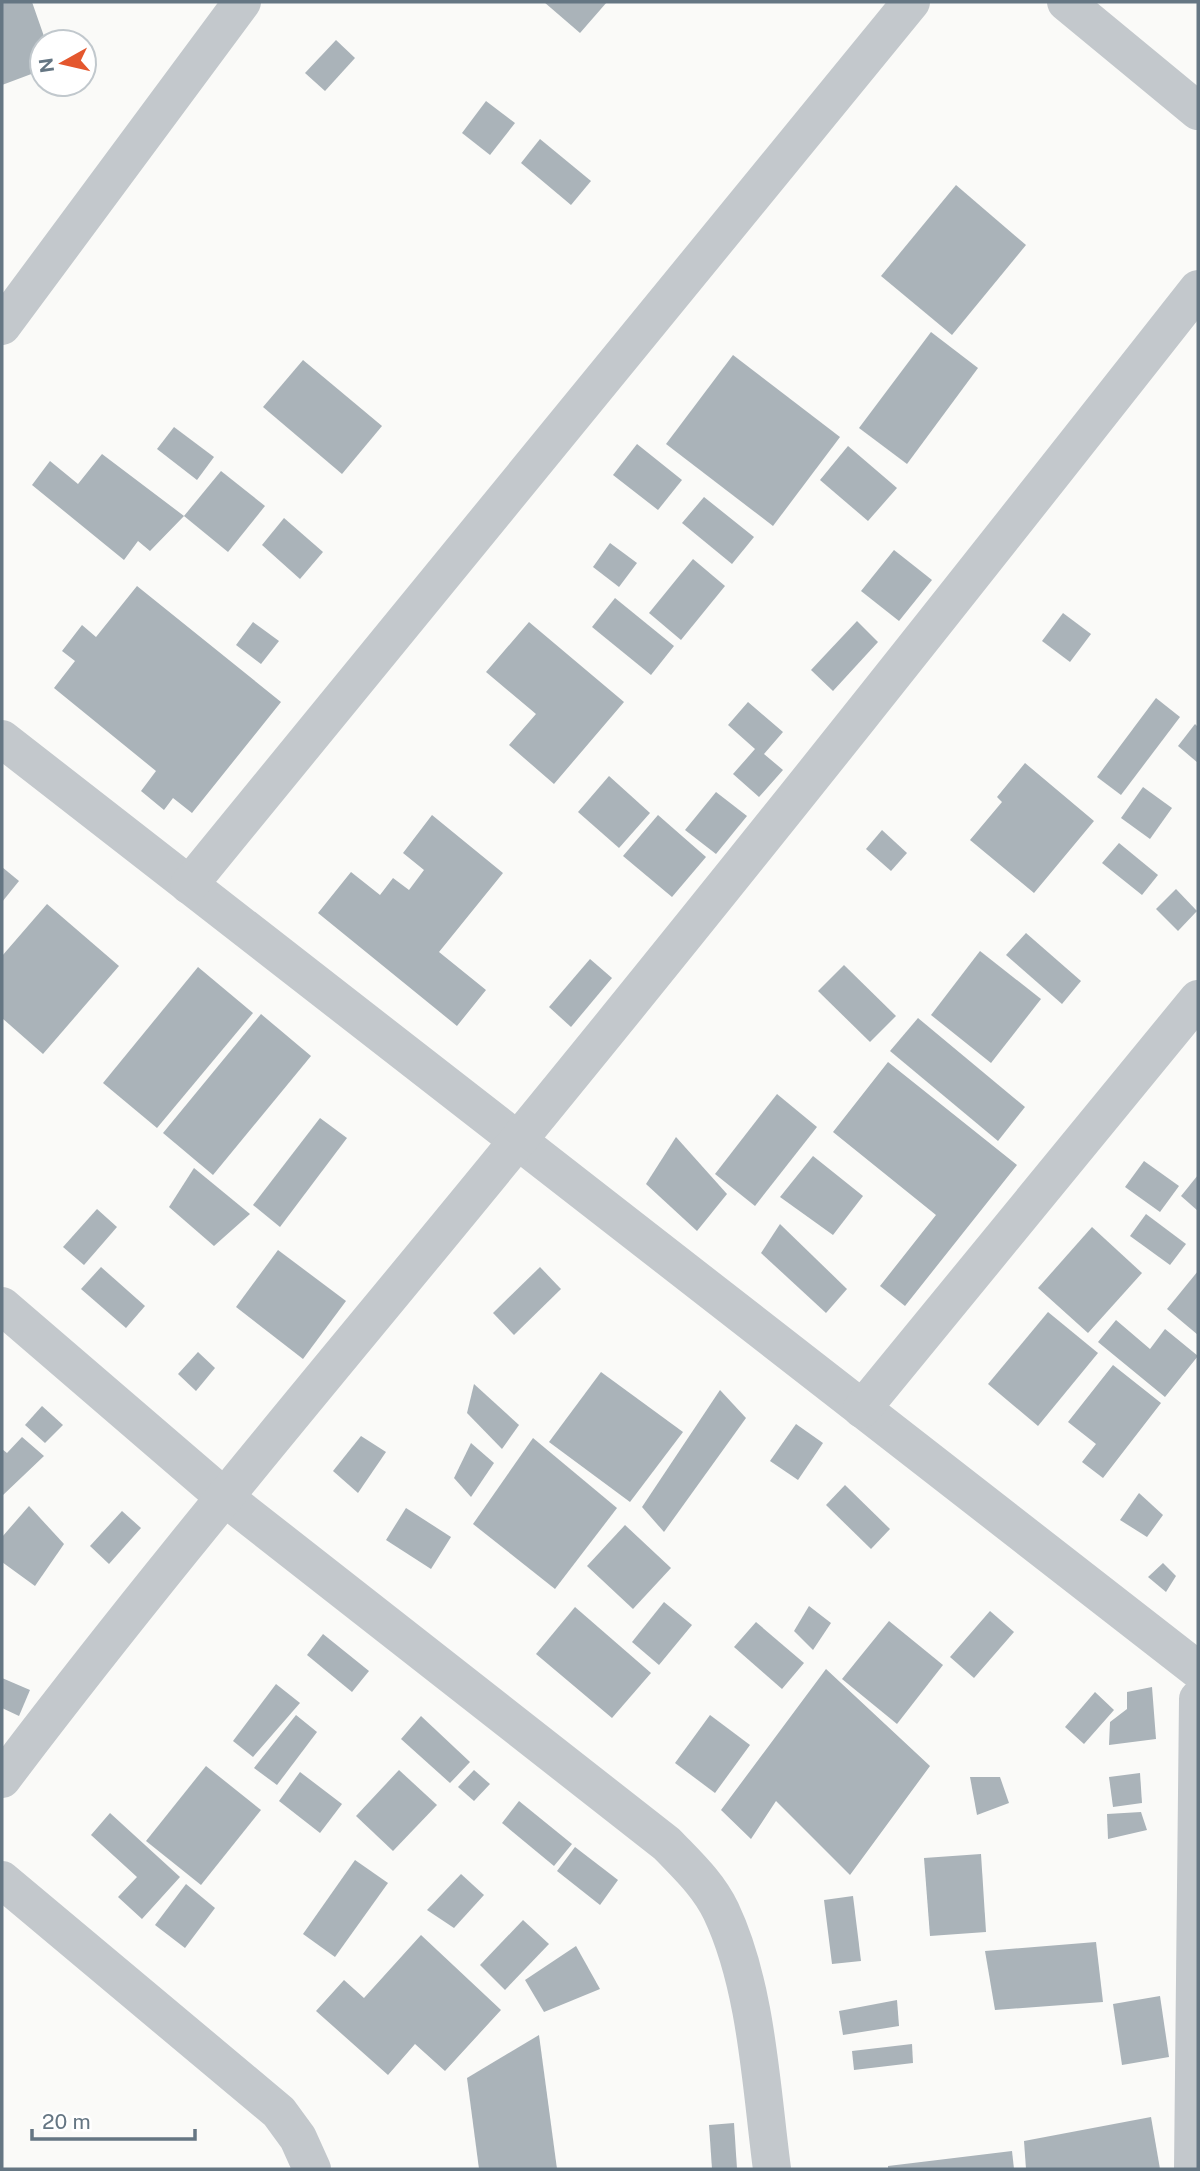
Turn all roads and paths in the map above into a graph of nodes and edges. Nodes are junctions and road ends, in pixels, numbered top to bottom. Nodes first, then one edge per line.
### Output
1 (242, 2) edge
2 (911, 2) edge
3 (1066, 2) edge
4 (1198, 111) edge
5 (1198, 289) edge
6 (2, 327) edge
7 (2, 740) edge
8 (189, 885) junction
9 (1198, 999) edge
10 (518, 1141) junction
11 (2, 1306) edge
12 (862, 1409) junction
13 (223, 1496) junction
14 (1198, 1671) edge
15 (1198, 1699) edge
16 (2, 1779) edge
17 (2, 1880) edge
18 (312, 2169) edge
19 (772, 2169) edge
20 (1193, 2169) edge

1 - 6 street
2 - 8 street
3 - 4 street
5 - 10 street
7 - 8 street
8 - 10 street
9 - 12 street
10 - 12 street
10 - 13 street
11 - 13 street
12 - 14 street
13 - 16 street
13 - 19 street
15 - 20 street
17 - 18 street

